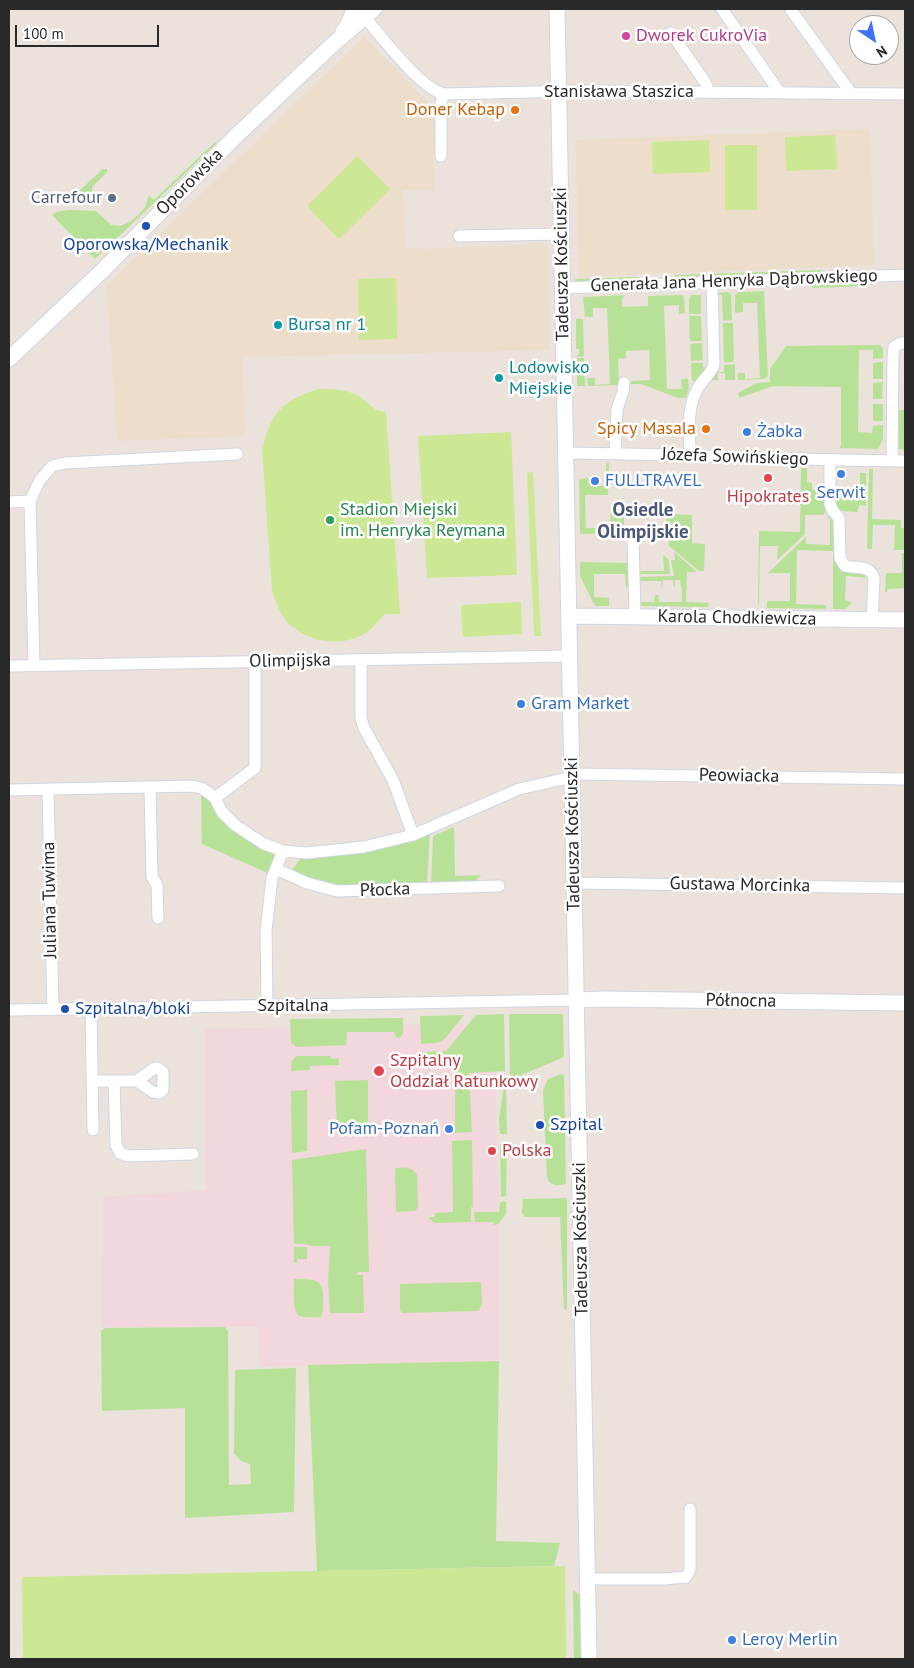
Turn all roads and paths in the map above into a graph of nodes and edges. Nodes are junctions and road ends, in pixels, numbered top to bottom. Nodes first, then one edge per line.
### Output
1 (557, 9) edge
2 (722, 9) edge
3 (791, 10) dead end
4 (365, 11) edge
5 (671, 33) dead end
6 (559, 91) junction
7 (709, 92) junction
8 (780, 93) junction
9 (851, 93) junction
10 (443, 94) junction
11 (905, 94) edge
12 (441, 156) dead end
13 (560, 234) junction
14 (459, 236) dead end
15 (905, 275) edge
16 (712, 283) junction
17 (562, 288) junction
18 (905, 342) edge
19 (9, 359) edge
20 (624, 383) dead end
21 (566, 453) junction
22 (615, 453) junction
23 (237, 454) dead end
24 (690, 455) junction
25 (830, 461) junction
26 (892, 461) junction
27 (905, 461) edge
28 (30, 501) junction
29 (9, 502) edge
30 (633, 536) dead end
31 (569, 616) junction
32 (635, 616) junction
33 (905, 620) edge
34 (872, 621) junction
35 (570, 656) junction
36 (361, 660) junction
37 (255, 662) junction
38 (34, 665) junction
39 (9, 666) edge
40 (572, 776) junction
41 (905, 779) edge
42 (150, 787) junction
43 (9, 790) edge
44 (48, 790) junction
45 (215, 798) junction
46 (413, 835) junction
47 (283, 851) junction
48 (276, 869) junction
49 (574, 883) junction
50 (499, 886) dead end
51 (905, 888) edge
52 (158, 918) dead end
53 (576, 1000) junction
54 (905, 1003) edge
55 (267, 1006) junction
56 (91, 1009) junction
57 (9, 1010) edge
58 (53, 1010) junction
59 (92, 1081) junction
60 (114, 1081) junction
61 (137, 1081) dead end
62 (93, 1130) dead end
63 (193, 1154) dead end
64 (690, 1509) dead end
65 (587, 1579) junction
66 (589, 1659) edge

1 - 6 street, Tadeusza Kościuszki
2 - 8 street
3 - 9 street
4 - 10 street
4 - 19 street, Oporowska
5 - 7 street
6 - 7 street, Stanisława Staszica
6 - 10 street, Stanisława Staszica
6 - 13 street, Tadeusza Kościuszki
7 - 8 street, Stanisława Staszica
8 - 9 street, Stanisława Staszica
9 - 11 street, Stanisława Staszica
10 - 12 street
13 - 14 street
13 - 17 street, Tadeusza Kościuszki
15 - 16 street, Generała Jana Henryka Dąbrowskiego
16 - 17 street, Generała Jana Henryka Dąbrowskiego
16 - 24 street
17 - 21 street, Tadeusza Kościuszki
18 - 26 street
20 - 22 street
21 - 22 street, Józefa Sowińskiego
21 - 31 street, Tadeusza Kościuszki
22 - 24 street, Józefa Sowińskiego
23 - 28 street
24 - 25 street, Józefa Sowińskiego
25 - 26 street, Józefa Sowińskiego
25 - 34 street
26 - 27 street, Józefa Sowińskiego
28 - 29 street
28 - 38 street
30 - 32 street
31 - 32 street, Karola Chodkiewicza
31 - 35 street, Tadeusza Kościuszki
32 - 34 street, Karola Chodkiewicza
33 - 34 street, Karola Chodkiewicza
35 - 36 street, Olimpijska
35 - 40 street, Tadeusza Kościuszki
36 - 37 street, Olimpijska
36 - 46 street
37 - 38 street, Olimpijska
37 - 45 street
38 - 39 street, Olimpijska
40 - 41 street, Peowiacka
40 - 46 street, Peowiacka
40 - 49 street, Tadeusza Kościuszki
42 - 44 street
42 - 45 street
42 - 52 street
43 - 44 street
44 - 58 street, Juliana Tuwima
45 - 47 street, Peowiacka
46 - 47 street, Peowiacka
47 - 48 street
48 - 50 street, Płocka
48 - 55 street
49 - 51 street, Gustawa Morcinka
49 - 53 street, Tadeusza Kościuszki
53 - 54 street, Północna
53 - 55 street, Szpitalna
53 - 65 street, Tadeusza Kościuszki
55 - 56 street, Szpitalna
56 - 58 street, Szpitalna
56 - 59 street
57 - 58 street, Szpitalna
59 - 60 street
59 - 62 street
60 - 61 street
60 - 63 street
64 - 65 street
65 - 66 street, Tadeusza Kościuszki

